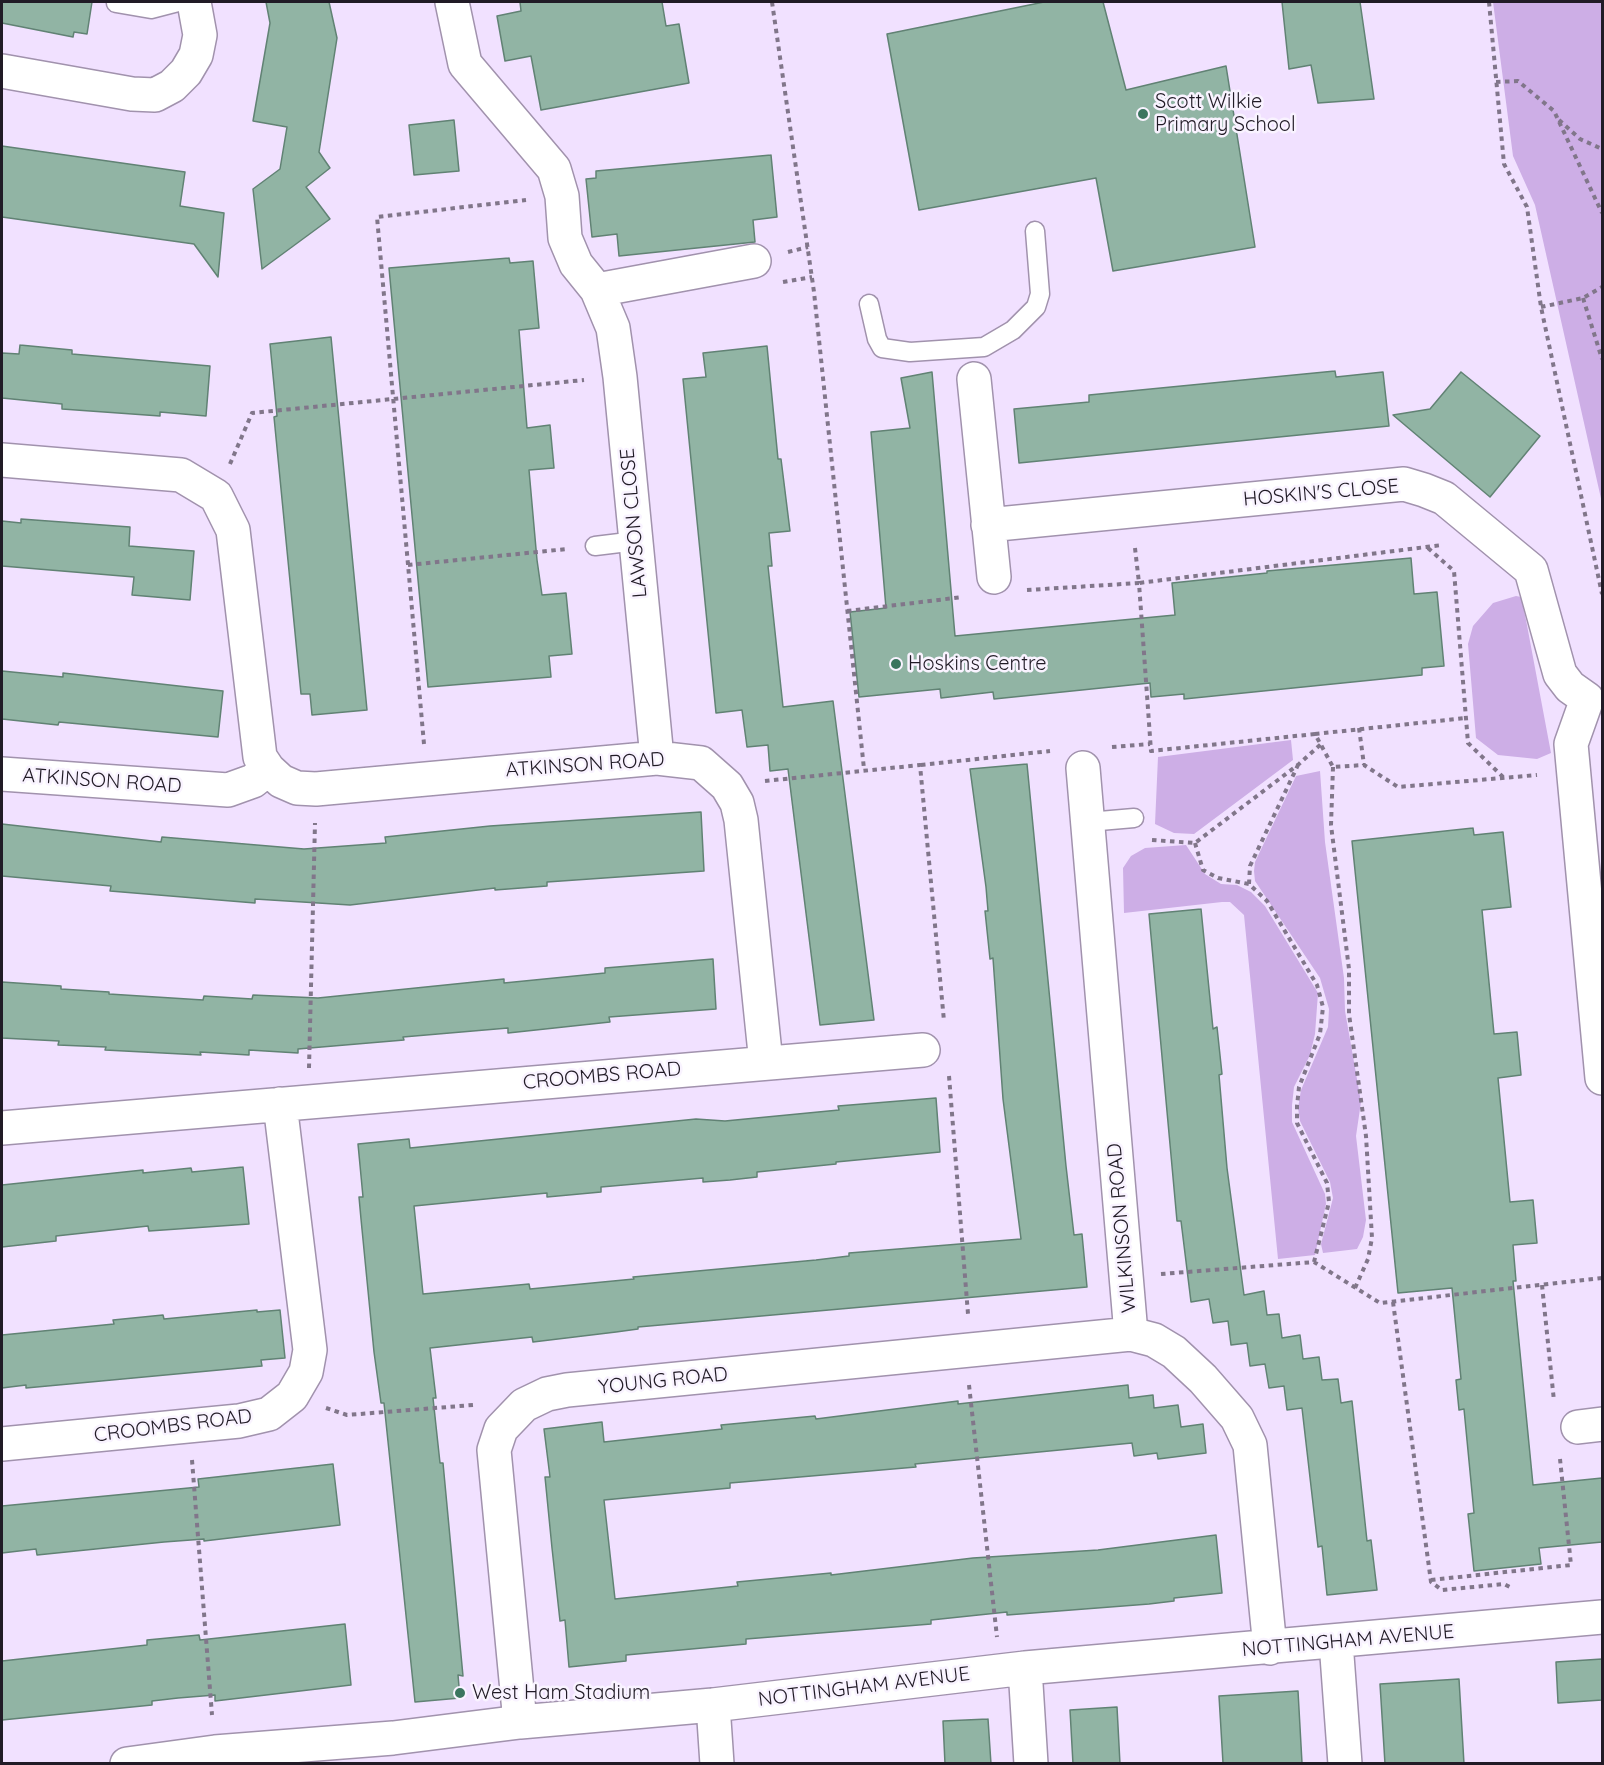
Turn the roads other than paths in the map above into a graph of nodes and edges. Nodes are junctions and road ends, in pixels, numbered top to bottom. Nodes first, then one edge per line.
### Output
1 (178, 2) edge
2 (194, 2) edge
3 (452, 2) edge
4 (116, 3) dead end
5 (2, 71) edge
6 (1035, 231) dead end
7 (754, 261) dead end
8 (597, 290) junction
9 (869, 304) dead end
10 (972, 364) junction
11 (2, 460) edge
12 (988, 525) junction
13 (636, 541) junction
14 (595, 546) road end
15 (996, 588) road end
16 (1595, 699) edge
17 (657, 758) junction
18 (1095, 758) road end
19 (268, 769) junction
20 (2, 774) edge
21 (1134, 818) dead end
22 (1088, 822) junction
23 (923, 1050) dead end
24 (766, 1063) junction
25 (1602, 1078) edge
26 (280, 1104) junction
27 (2, 1128) edge
28 (1131, 1334) junction
29 (2, 1444) edge
30 (1602, 1617) edge
31 (1336, 1642) junction
32 (1270, 1648) junction
33 (1025, 1668) junction
34 (713, 1705) junction
35 (520, 1722) junction
36 (394, 1751) edge
37 (127, 1764) edge
38 (717, 1764) edge
39 (1031, 1764) edge
40 (1344, 1764) edge

1 - 4 lane
2 - 5 street
3 - 8 street, LAWSON CLOSE
6 - 10 lane
7 - 8 street
8 - 13 street, LAWSON CLOSE
9 - 10 lane
10 - 12 street
11 - 19 street
12 - 15 street
12 - 16 street, HOSKIN'S CLOSE
13 - 14 lane
13 - 17 street, LAWSON CLOSE
16 - 25 street, HOSKIN'S CLOSE
17 - 19 street, ATKINSON ROAD
17 - 24 street, ATKINSON ROAD
18 - 22 street, WILKINSON ROAD
19 - 20 street, ATKINSON ROAD
21 - 22 lane
22 - 28 street, WILKINSON ROAD
23 - 24 street, CROOMBS ROAD
24 - 26 street, CROOMBS ROAD
26 - 27 street, CROOMBS ROAD
26 - 29 street, CROOMBS ROAD
28 - 32 street, WILKINSON ROAD
28 - 35 street, YOUNG ROAD
30 - 31 street, NOTTINGHAM AVENUE
31 - 32 street, NOTTINGHAM AVENUE
31 - 40 street
32 - 33 street, NOTTINGHAM AVENUE
33 - 34 street, NOTTINGHAM AVENUE
33 - 39 street
34 - 35 street, NOTTINGHAM AVENUE
34 - 38 street
35 - 36 street, NOTTINGHAM AVENUE
36 - 37 street, NOTTINGHAM AVENUE

